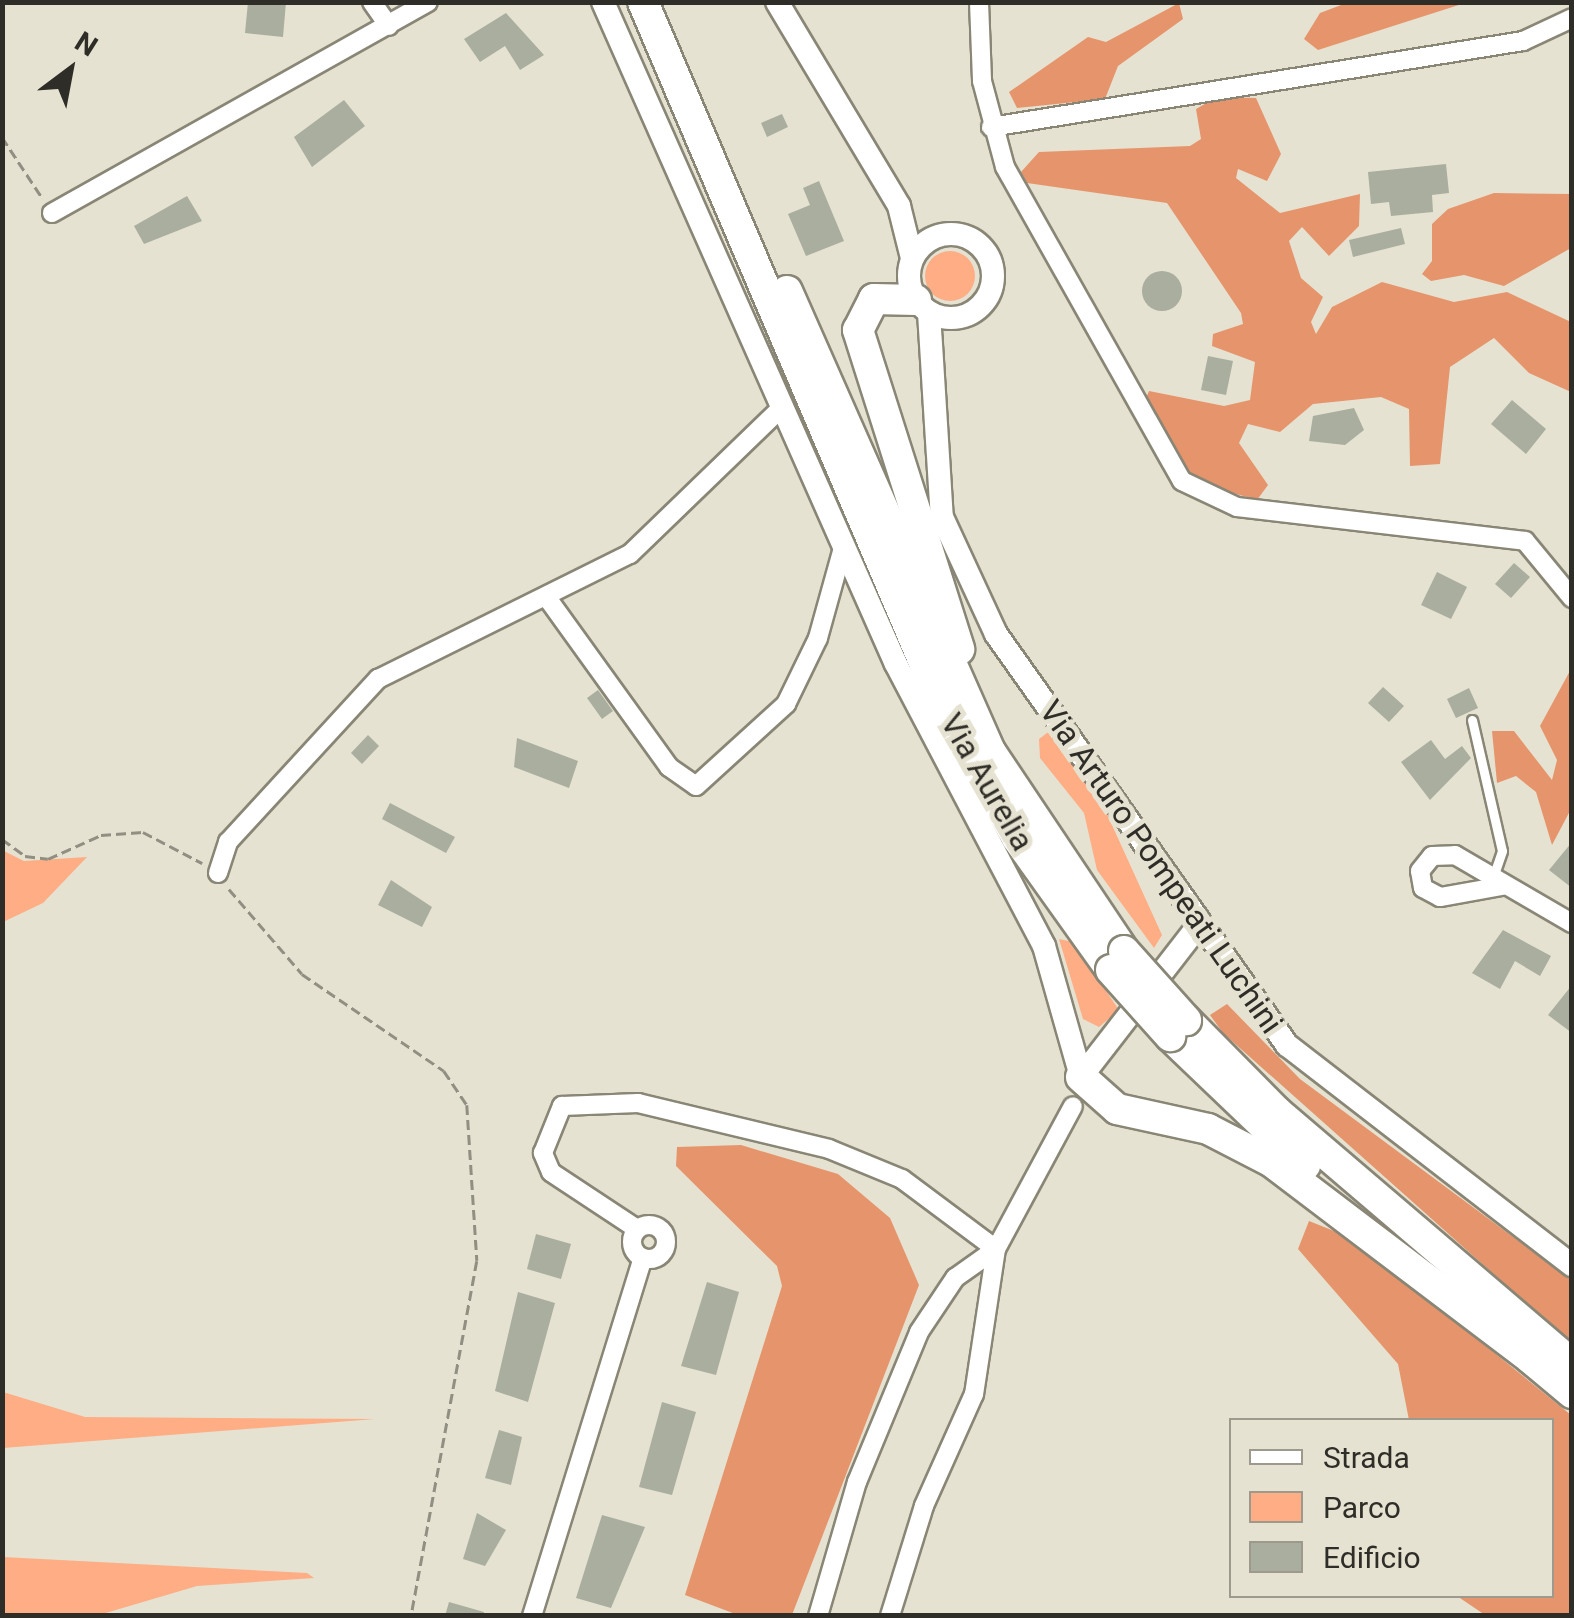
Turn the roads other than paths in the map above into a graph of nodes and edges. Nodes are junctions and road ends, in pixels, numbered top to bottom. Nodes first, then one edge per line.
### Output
1 (372, 2) edge
2 (428, 2) edge
3 (604, 2) edge
4 (643, 2) edge
5 (665, 2) edge
6 (777, 2) edge
7 (979, 2) edge
8 (1572, 18) edge
9 (389, 26) junction
10 (991, 126) junction
11 (885, 181) junction
12 (52, 213) road end
13 (944, 234) junction
14 (912, 258) junction
15 (922, 306) junction
16 (969, 314) junction
17 (783, 406) junction
18 (932, 416) junction
19 (844, 544) junction
20 (1572, 598) edge
21 (548, 599) junction
22 (1472, 720) dead end
23 (1045, 844) junction
24 (218, 873) road end
25 (1497, 882) joint
26 (1572, 923) edge
27 (1198, 926) junction
28 (1118, 961) junction
29 (1081, 1076) junction
30 (1072, 1106) dead end
31 (638, 1229) junction
32 (996, 1250) junction
33 (643, 1258) junction
34 (1572, 1265) edge
35 (1557, 1366) edge
36 (1572, 1393) edge
37 (532, 1616) edge
38 (818, 1616) edge
39 (890, 1616) edge

1 - 9 street
2 - 9 street
3 - 17 street
4 - 28 highway, Via Aurelia
5 - 23 highway, Via Aurelia
6 - 11 street
7 - 10 street
8 - 10 street
9 - 12 street
10 - 20 street
11 - 13 street
11 - 14 street
13 - 14 street
13 - 16 street
14 - 15 street
15 - 16 street
15 - 18 street, Via Arturo Pompeati Luchini
15 - 23 highway
16 - 18 street, Via Arturo Pompeati Luchini
17 - 19 street
17 - 21 street
18 - 27 street, Via Arturo Pompeati Luchini
19 - 21 street
19 - 29 street
21 - 24 street
22 - 25 lane
23 - 28 highway, Via Aurelia
25 - 26 street
27 - 29 street
27 - 34 street, Via Arturo Pompeati Luchini
28 - 35 highway, Via Aurelia, bridge
29 - 35 highway
30 - 32 street
31 - 32 street
31 - 33 street
31 - 33 street
32 - 38 street
32 - 39 street
33 - 37 street
35 - 36 highway, Via Aurelia

